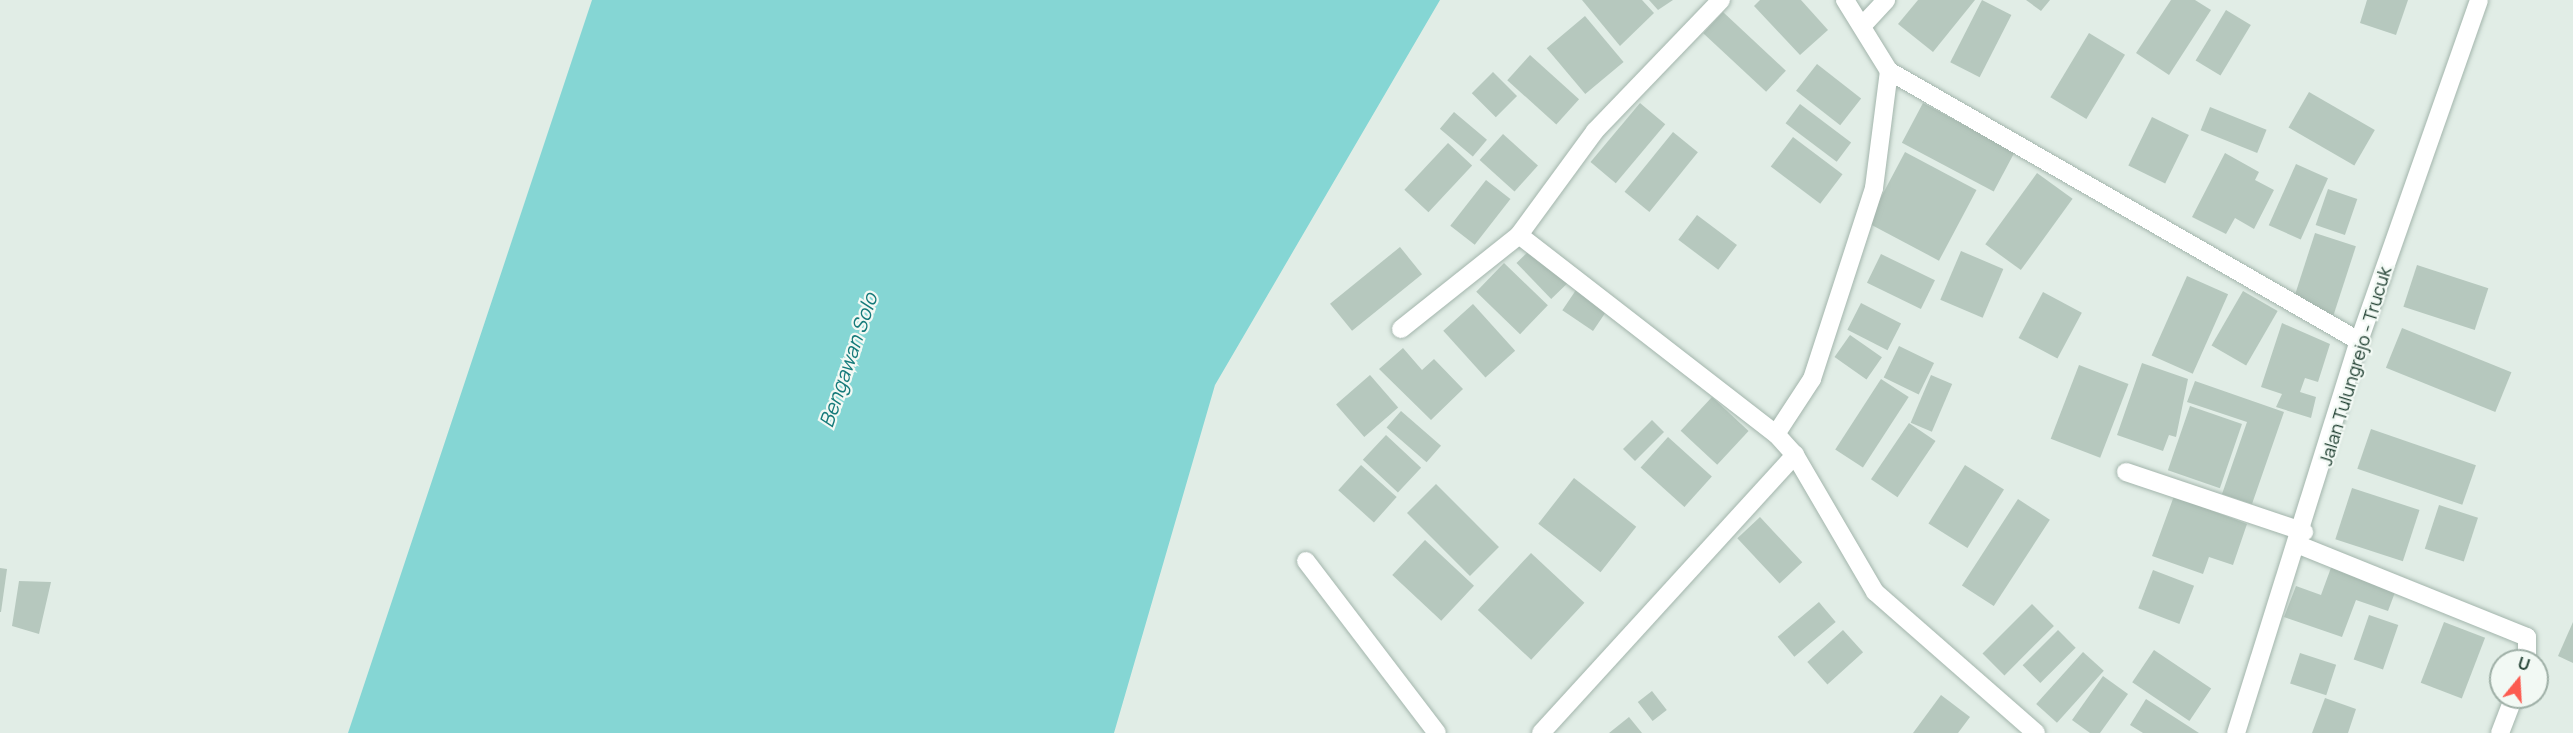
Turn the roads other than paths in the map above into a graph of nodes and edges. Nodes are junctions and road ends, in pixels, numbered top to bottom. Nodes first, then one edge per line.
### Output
1 (1721, 0) edge
2 (1845, 0) edge
3 (1886, 0) edge
4 (2479, 0) edge
5 (1863, 25) junction
6 (1888, 70) junction
7 (1519, 235) junction
8 (1401, 329) dead end
9 (2359, 342) junction
10 (1776, 434) junction
11 (1795, 455) junction
12 (2126, 472) dead end
13 (2301, 539) junction
14 (1306, 561) dead end
15 (2527, 649) edge
16 (2509, 709) edge
17 (1437, 733) edge
18 (1541, 733) edge
19 (2036, 733) edge
20 (2236, 733) edge
21 (2500, 733) edge

1 - 7 street
2 - 5 street
3 - 5 street
4 - 9 street, Jalan Tulungrejo - Trucuk
5 - 6 street
6 - 9 street
6 - 10 street
7 - 8 street
7 - 10 street
9 - 13 street, Jalan Tulungrejo - Trucuk
10 - 11 street
11 - 18 street
11 - 19 street
12 - 13 street
13 - 15 street
13 - 20 street, Jalan Tulungrejo - Trucuk
14 - 17 street
16 - 21 street

